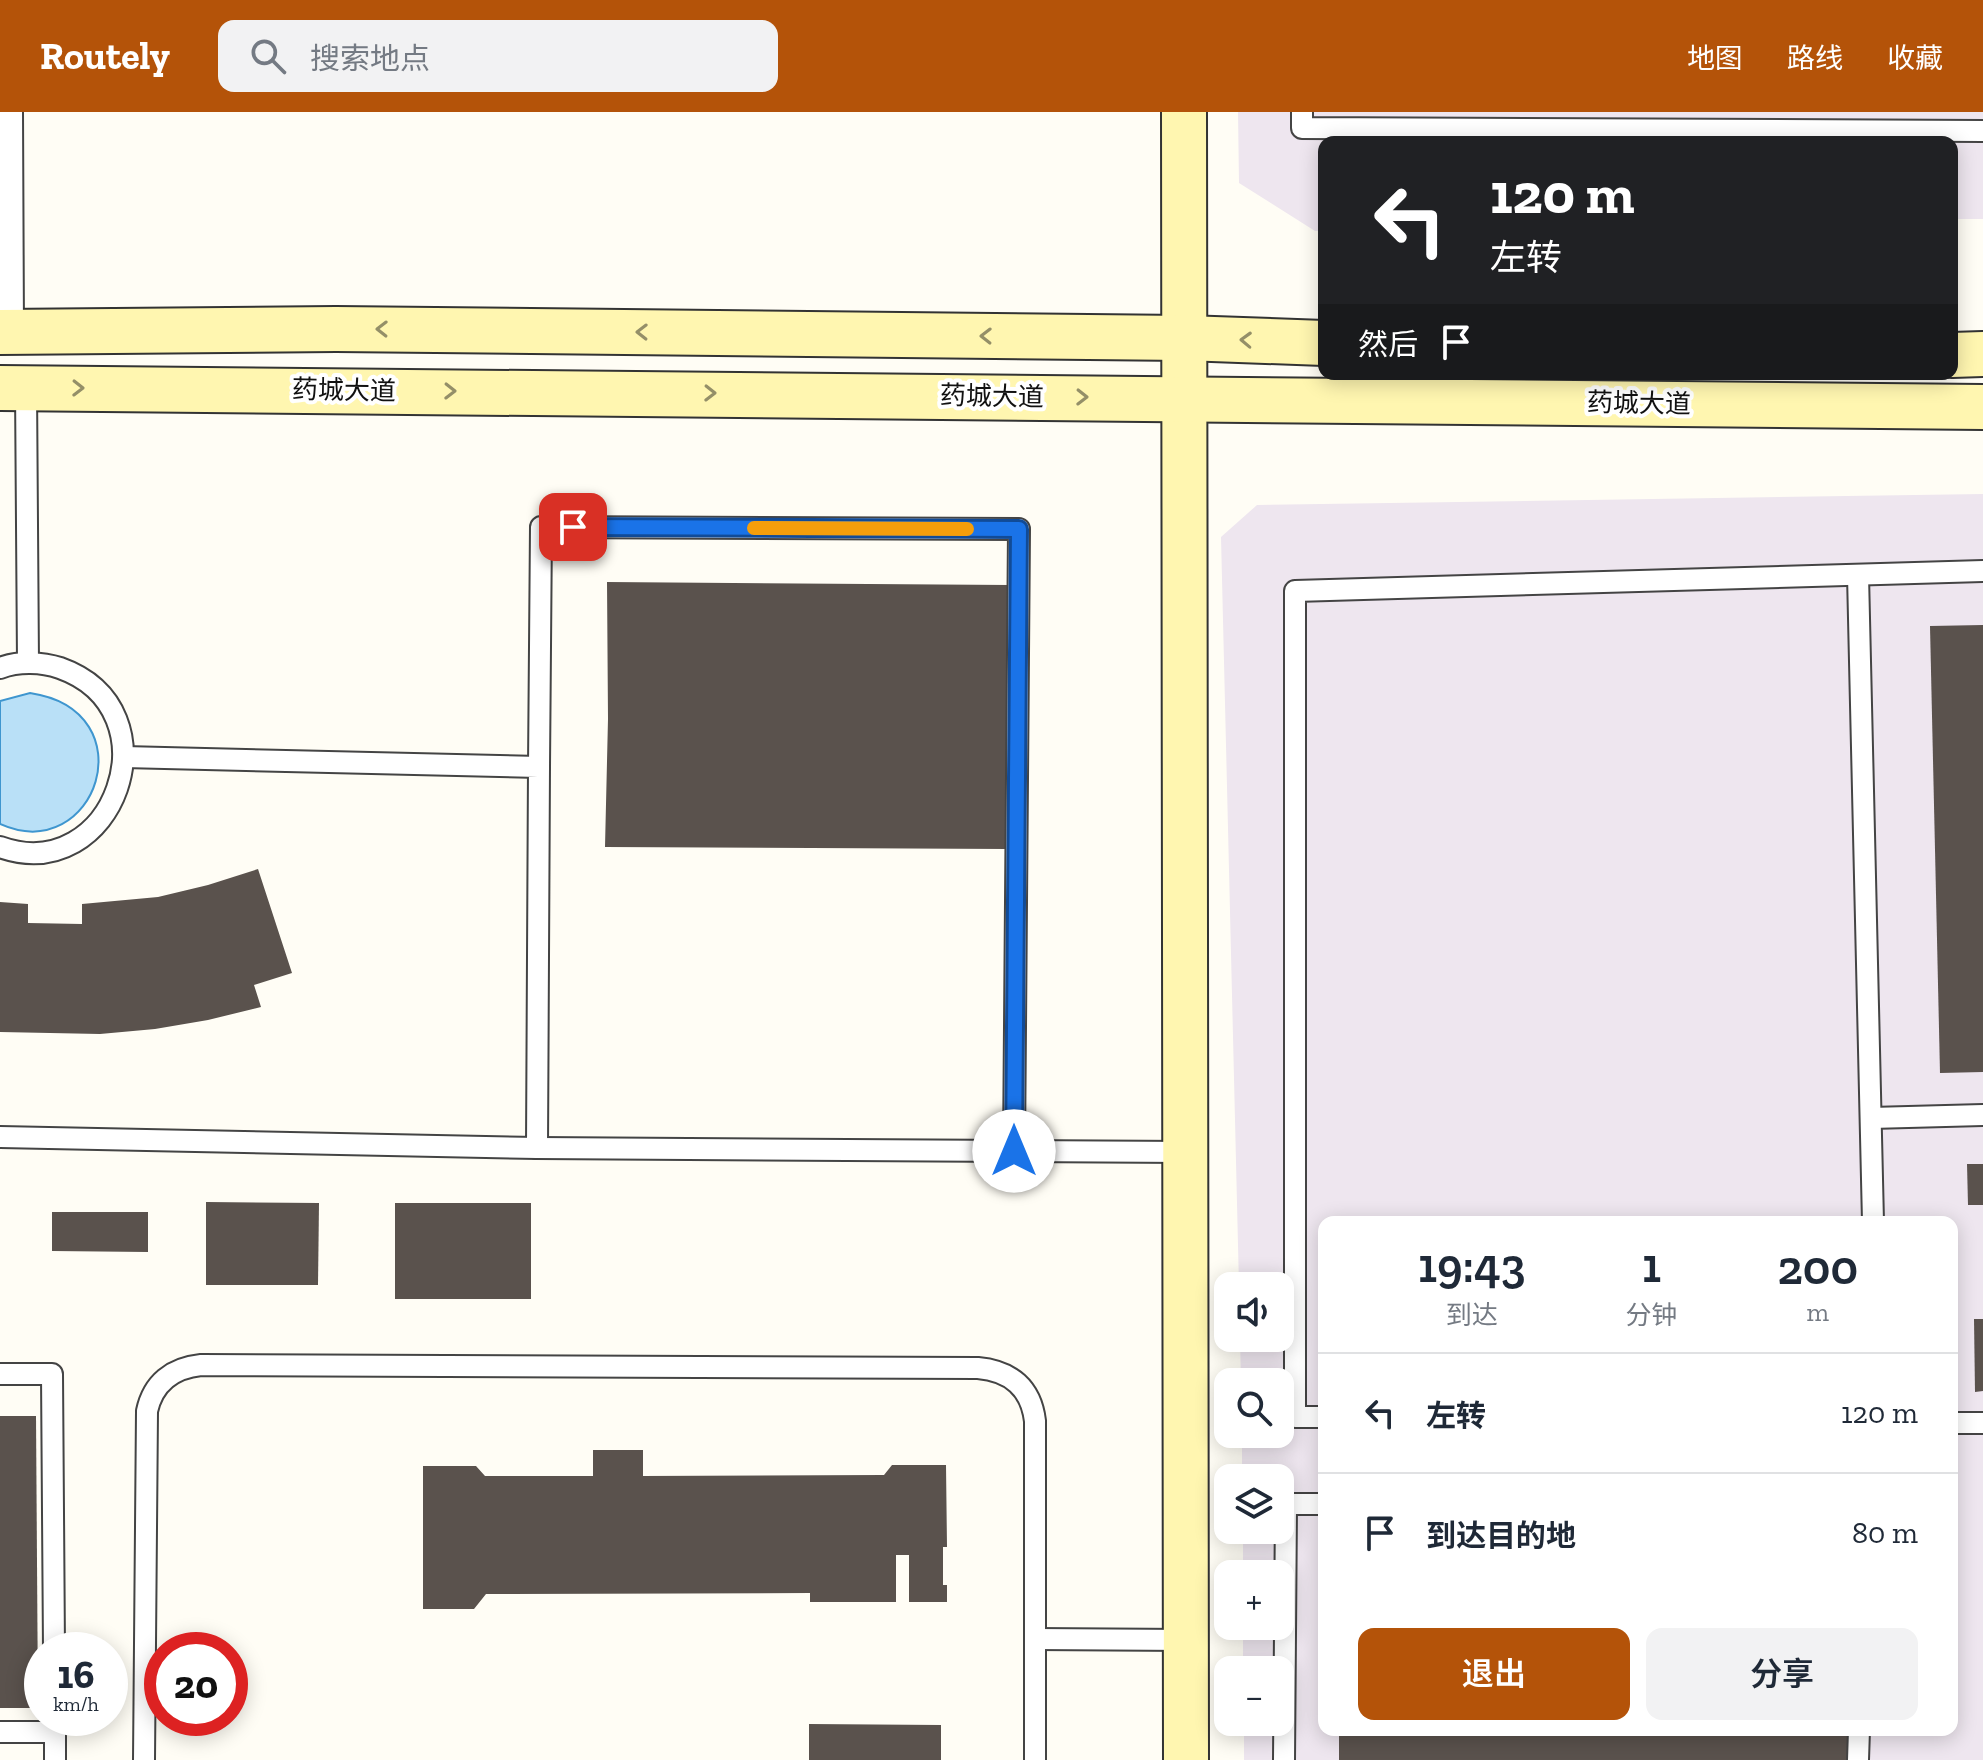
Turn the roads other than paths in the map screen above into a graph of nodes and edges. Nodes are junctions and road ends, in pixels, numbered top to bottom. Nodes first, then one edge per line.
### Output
1 (3, 112) edge
2 (1184, 112) edge
3 (1302, 112) edge
4 (1891, 121) edge
5 (1983, 131) edge
6 (2, 332) edge
7 (1185, 338) junction
8 (1318, 343) edge
9 (1983, 354) edge
10 (1958, 355) edge
11 (13, 388) edge
12 (1185, 398) junction
13 (1983, 407) edge
14 (1983, 571) edge
15 (1858, 575) junction
16 (28, 663) junction
17 (0, 668) edge
18 (124, 757) junction
19 (539, 767) junction
20 (0, 847) edge
21 (1983, 1115) edge
22 (1871, 1118) junction
23 (0, 1137) edge
24 (537, 1148) junction
25 (1014, 1151) junction
26 (1186, 1152) junction
27 (1873, 1216) edge
28 (0, 1374) edge
29 (1318, 1417) edge
30 (1958, 1423) edge
31 (1983, 1423) edge
32 (1318, 1504) edge
33 (54, 1632) edge
34 (1035, 1639) junction
35 (1186, 1640) junction
36 (24, 1729) edge
37 (0, 1732) edge
38 (55, 1736) edge
39 (1859, 1736) edge
40 (55, 1760) edge
41 (144, 1760) edge
42 (1035, 1760) edge
43 (1186, 1760) edge
44 (1284, 1760) edge
45 (1858, 1760) edge

1 - 6 street
2 - 7 main road
3 - 4 lane
4 - 5 lane
7 -> 6 main road
8 -> 7 main road
7 - 12 main road
9 - 10 main road
11 -> 12 main road, 药城大道
11 - 16 lane
12 - 13 main road, 药城大道
12 - 26 main road
14 - 15 lane
15 - 22 lane
15 - 29 lane
16 - 17 lane
16 - 18 lane
18 - 19 lane
18 - 20 lane
19 - 24 lane
19 - 25 lane
21 - 22 lane
22 - 27 lane
23 - 24 lane
24 - 25 lane
25 - 26 lane
26 - 35 main road
28 - 33 lane
30 - 31 lane
32 - 44 lane
34 - 35 lane
34 - 41 lane
34 - 42 lane
35 - 43 main road
36 - 37 lane
38 - 40 lane
39 - 45 lane

